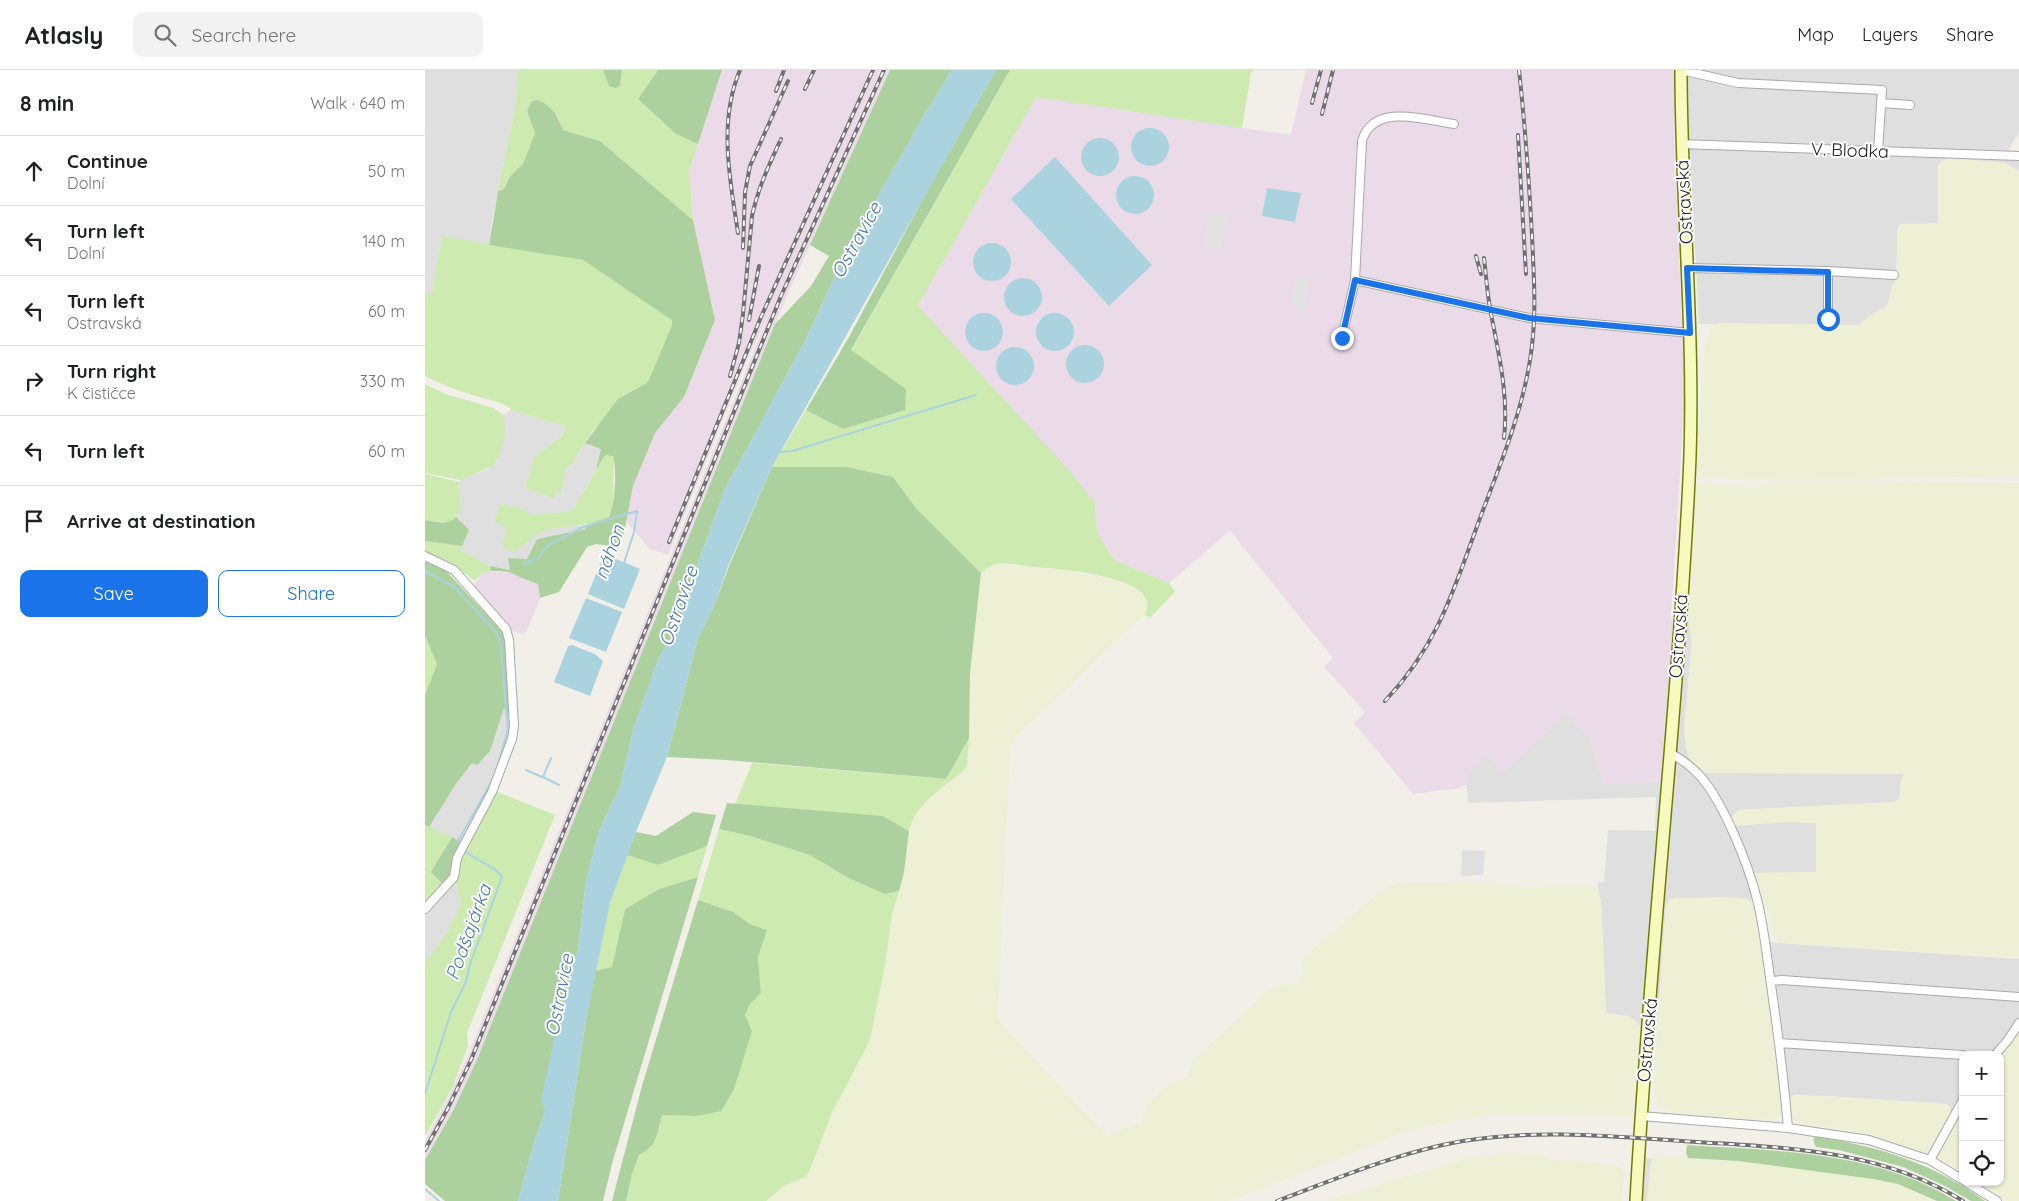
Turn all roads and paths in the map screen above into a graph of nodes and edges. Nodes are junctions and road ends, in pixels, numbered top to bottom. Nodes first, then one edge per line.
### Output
1 (1681, 70) edge
2 (1881, 103) junction
3 (1909, 105) dead end
4 (1454, 124) dead end
5 (1681, 144) junction
6 (1878, 151) junction
7 (2019, 156) edge
8 (1687, 268) junction
9 (1828, 272) junction
10 (1895, 275) dead end
11 (1355, 280) junction
12 (1828, 319) dead end
13 (1690, 333) junction
14 (1342, 338) dead end
15 (425, 556) edge
16 (1670, 754) junction
17 (425, 909) edge
18 (1771, 981) junction
19 (2019, 997) edge
20 (2019, 1023) edge
21 (1779, 1044) junction
22 (1998, 1051) edge
23 (1959, 1055) edge
24 (1959, 1107) edge
25 (1641, 1116) junction
26 (1788, 1128) junction
27 (1930, 1160) junction
28 (1959, 1178) edge
29 (1973, 1186) edge
30 (1636, 1201) edge
31 (1997, 1201) edge

1 - 2 street
1 - 5 street, Ostravská
2 - 3 street
2 - 6 street
4 - 11 street
5 - 6 street, V. Blodka
5 - 8 street, Ostravská
6 - 7 street, V. Blodka
8 - 9 street
8 - 13 street, Ostravská
9 - 10 street
9 - 12 street
11 - 13 street
11 - 14 street
13 - 16 street, Ostravská
15 - 17 street
16 - 18 street
16 - 25 street, Ostravská
18 - 19 street
18 - 21 street
20 - 22 street
21 - 23 street
21 - 26 street
24 - 27 street
25 - 26 street
25 - 30 street, Ostravská
26 - 27 street
27 - 28 street
29 - 31 street

